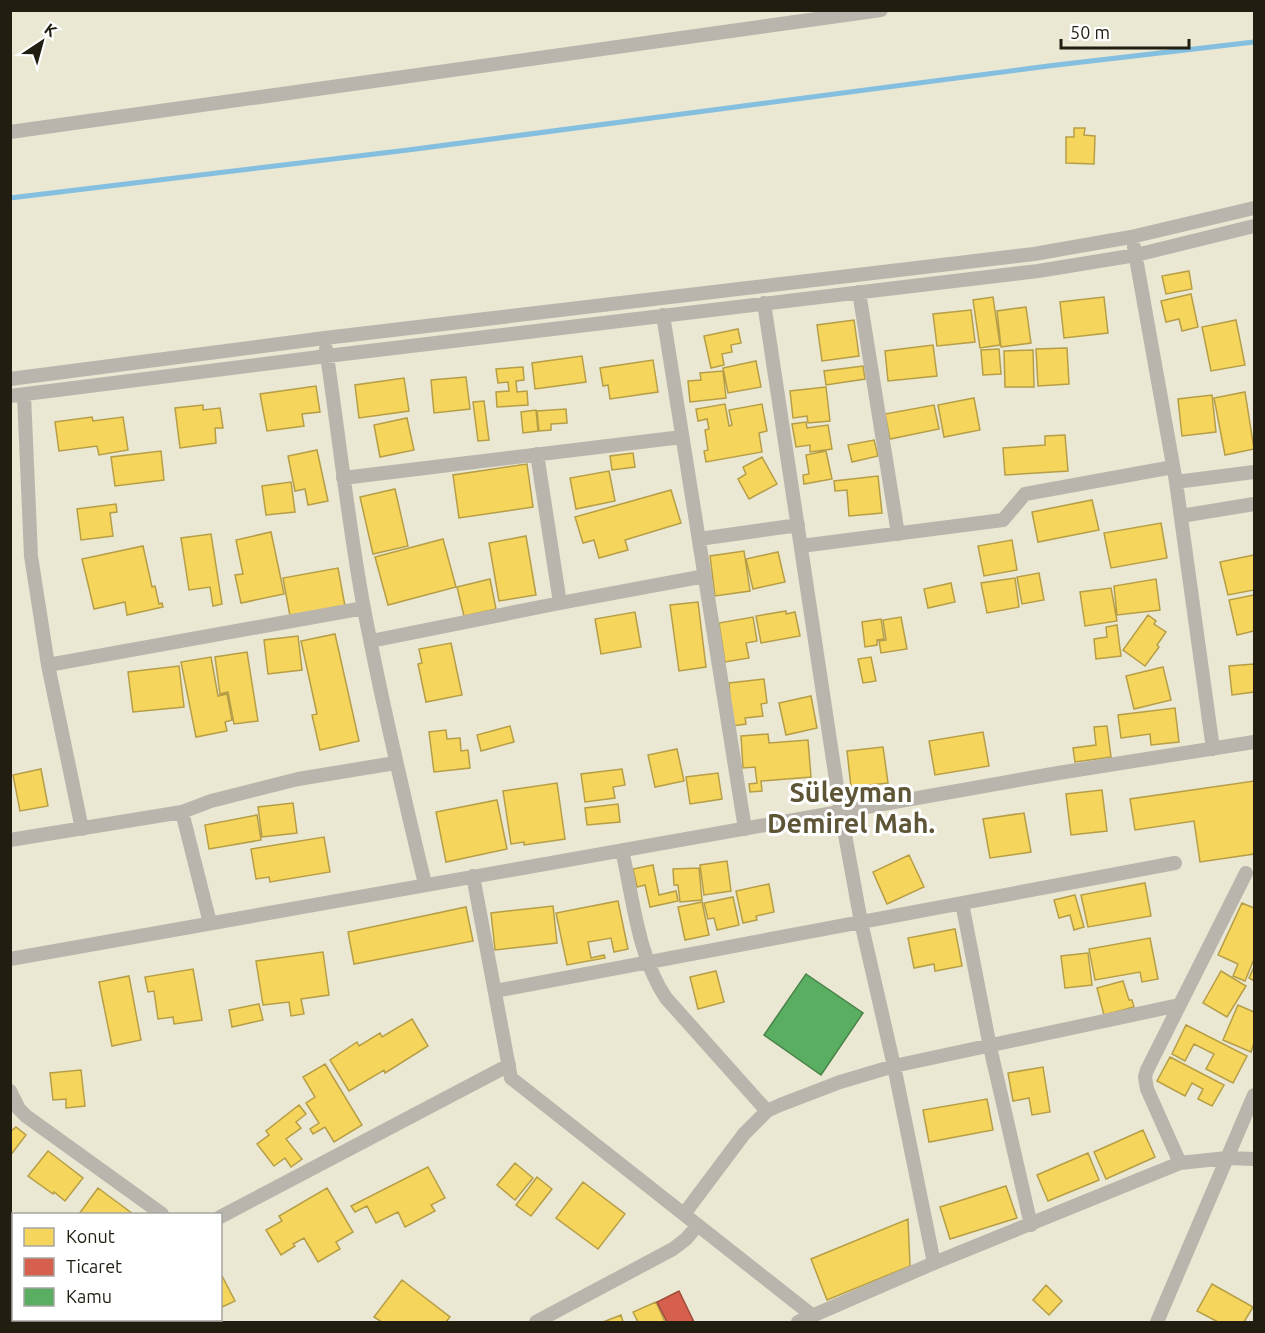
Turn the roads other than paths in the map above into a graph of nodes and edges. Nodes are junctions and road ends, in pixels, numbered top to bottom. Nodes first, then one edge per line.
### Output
1 (881, 10) edge
2 (10, 132) edge
3 (1254, 208) edge
4 (1254, 226) edge
5 (1131, 237) junction
6 (1136, 255) junction
7 (859, 292) junction
8 (764, 303) junction
9 (663, 315) junction
10 (325, 338) junction
11 (327, 356) junction
12 (10, 379) edge
13 (17, 396) edge
14 (682, 437) junction
15 (537, 454) junction
16 (1173, 467) junction
17 (1254, 472) edge
18 (343, 478) junction
19 (1176, 482) junction
20 (1254, 504) edge
21 (1181, 516) junction
22 (798, 525) junction
23 (898, 534) junction
24 (699, 539) junction
25 (801, 546) junction
26 (705, 576) junction
27 (560, 603) junction
28 (364, 608) junction
29 (371, 641) junction
30 (48, 665) junction
31 (1254, 742) edge
32 (1213, 749) junction
33 (395, 763) junction
34 (182, 812) junction
35 (841, 813) junction
36 (82, 829) junction
37 (745, 829) junction
38 (10, 840) edge
39 (622, 850) junction
40 (1175, 863) dead end
41 (1246, 873) dead end
42 (472, 876) junction
43 (425, 884) junction
44 (962, 903) junction
45 (861, 922) junction
46 (210, 923) junction
47 (10, 959) edge
48 (647, 962) junction
49 (495, 991) junction
50 (1179, 1005) junction
51 (990, 1047) junction
52 (509, 1065) junction
53 (894, 1066) junction
54 (10, 1091) edge
55 (1254, 1095) edge
56 (767, 1112) junction
57 (1227, 1158) junction
58 (1254, 1159) edge
59 (1180, 1163) junction
60 (159, 1213) edge
61 (684, 1214) junction
62 (222, 1216) edge
63 (698, 1224) junction
64 (1032, 1224) junction
65 (934, 1263) junction
66 (813, 1316) junction
67 (798, 1322) edge
68 (536, 1323) edge
69 (1157, 1323) edge

1 - 2 street
3 - 5 street
4 - 6 street
5 - 6 street
5 - 10 street
6 - 7 street
6 - 16 street
7 - 8 street
7 - 23 street
8 - 9 street
8 - 22 street
9 - 11 street
9 - 14 street
10 - 11 street
10 - 12 street
11 - 13 street
11 - 18 street
13 - 30 street
14 - 15 street
14 - 24 street
15 - 18 street
15 - 27 street
16 - 19 street
16 - 23 street
17 - 19 street
18 - 28 street
19 - 21 street
20 - 21 street
21 - 32 street
22 - 24 street
22 - 25 street
23 - 25 street
24 - 26 street
25 - 35 street
26 - 27 street
26 - 37 street
27 - 29 street
28 - 29 street
28 - 30 street
29 - 33 street
30 - 36 street
31 - 32 street
32 - 35 street
33 - 34 street
33 - 43 street
34 - 36 street
34 - 46 street
35 - 37 street
35 - 45 street
36 - 38 street
37 - 39 street
39 - 42 street
39 - 48 street
40 - 44 street
41 - 50 street
42 - 43 street
42 - 49 street
43 - 46 street
44 - 45 street
44 - 51 street
45 - 48 street
45 - 53 street
46 - 47 street
48 - 49 street
48 - 56 street
49 - 52 street
50 - 51 street
50 - 59 street
51 - 53 street
51 - 64 street
52 - 61 street
52 - 62 street
53 - 56 street
53 - 65 street
54 - 60 street
55 - 57 street
56 - 61 street
57 - 58 street
57 - 59 street
57 - 69 street
59 - 64 street
61 - 63 street
63 - 66 street
63 - 68 street
64 - 65 street
65 - 66 street
66 - 67 street

